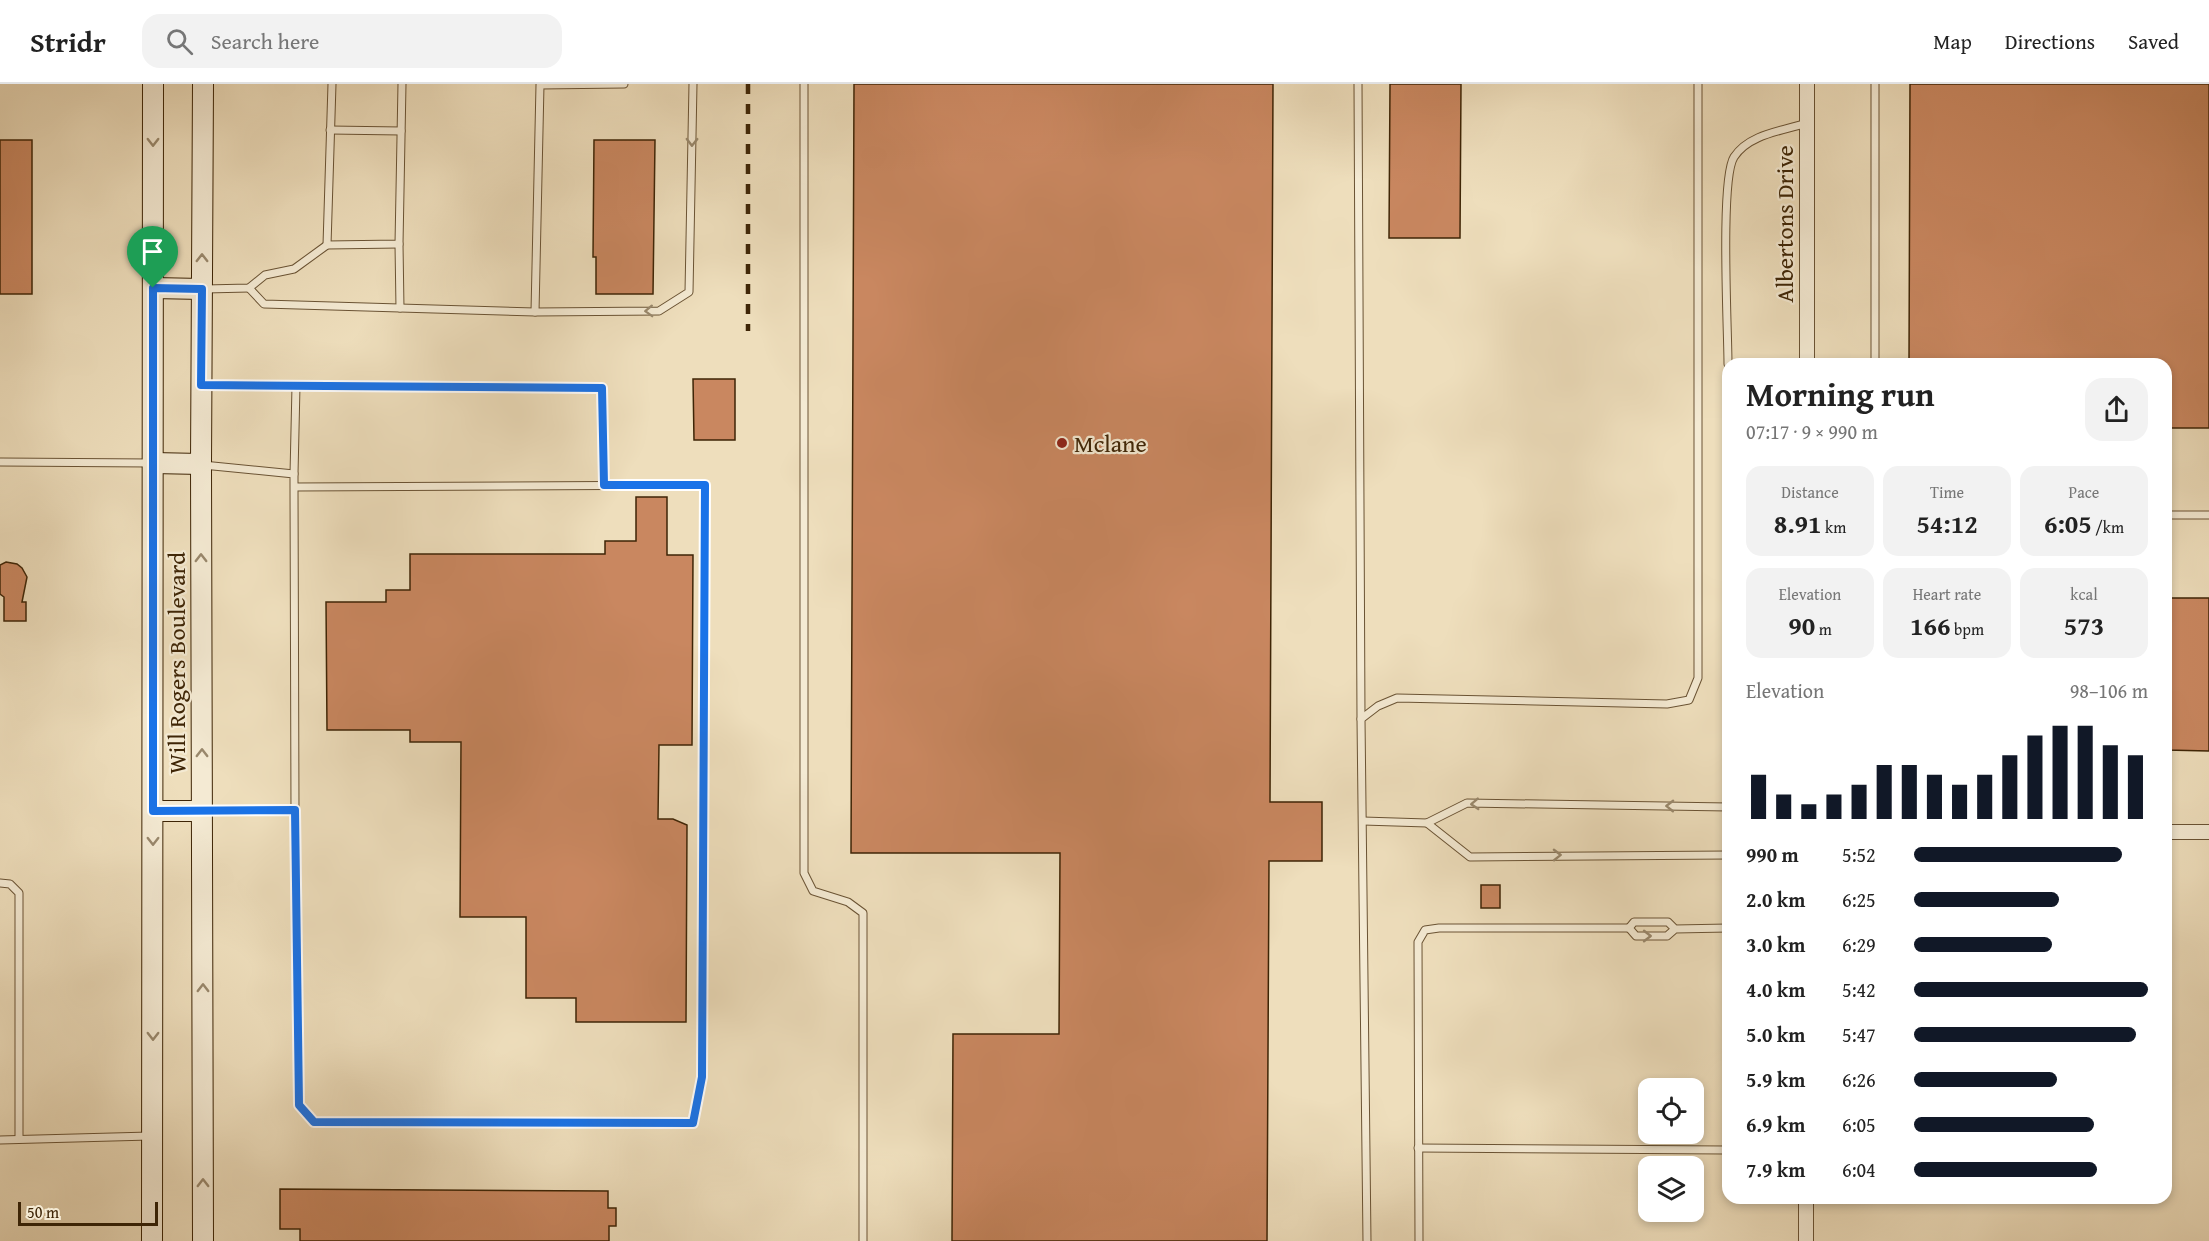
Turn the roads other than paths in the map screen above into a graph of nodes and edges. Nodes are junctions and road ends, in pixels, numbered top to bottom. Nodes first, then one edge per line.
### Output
1 (153, 84) edge
2 (203, 84) edge
3 (332, 84) edge
4 (402, 84) edge
5 (624, 84) edge
6 (693, 84) edge
7 (804, 84) edge
8 (1358, 84) edge
9 (1698, 84) edge
10 (1807, 84) edge
11 (1875, 84) edge
12 (1807, 123) junction
13 (330, 130) junction
14 (401, 131) junction
15 (399, 244) junction
16 (327, 246) junction
17 (153, 288) junction
18 (249, 288) junction
19 (202, 289) junction
20 (400, 308) junction
21 (536, 312) junction
22 (1728, 358) edge
23 (1807, 358) edge
24 (1875, 358) edge
25 (201, 385) junction
26 (296, 386) junction
27 (0, 462) edge
28 (153, 463) junction
29 (201, 464) junction
30 (294, 474) junction
31 (604, 485) junction
32 (294, 487) junction
33 (2172, 515) edge
34 (2209, 515) edge
35 (1361, 719) junction
36 (1722, 807) edge
37 (295, 810) junction
38 (153, 811) junction
39 (202, 811) junction
40 (1363, 821) junction
41 (1426, 823) junction
42 (2172, 832) edge
43 (2209, 832) edge
44 (1722, 855) edge
45 (0, 883) edge
46 (1629, 928) junction
47 (1675, 928) junction
48 (1722, 928) edge
49 (152, 1136) junction
50 (19, 1139) junction
51 (0, 1140) edge
52 (1418, 1148) junction
53 (1722, 1150) edge
54 (1806, 1204) edge
55 (152, 1241) edge
56 (203, 1241) edge
57 (863, 1241) edge
58 (1367, 1241) edge
59 (1419, 1241) edge
60 (1806, 1241) edge

1 -> 17 main road, Will Rogers Boulevard
19 -> 2 main road, Will Rogers Boulevard
3 - 13 lane
4 - 14 lane
5 - 21 lane
6 -> 21 lane
7 - 57 lane
8 - 35 lane
9 - 35 lane
10 - 12 street, Albertons Drive
11 - 24 lane
12 - 22 lane
12 - 23 street, Albertons Drive
13 - 14 lane
13 - 16 lane
14 - 15 lane
15 - 16 lane
15 - 20 lane
16 - 18 lane
17 - 19 main road
17 - 28 main road, Will Rogers Boulevard
18 - 19 lane
18 - 20 lane
19 - 25 main road, Will Rogers Boulevard
20 - 21 lane
25 - 26 lane
25 - 29 main road, Will Rogers Boulevard
26 - 30 lane
26 - 31 lane
27 - 28 lane
28 - 29 main road
28 - 38 main road, Will Rogers Boulevard
29 - 30 lane
39 -> 29 main road, Will Rogers Boulevard
30 - 32 lane
31 - 32 lane
31 - 37 lane
32 - 37 lane
33 - 34 lane
35 - 40 lane
36 -> 41 lane
37 - 39 lane
38 - 39 main road
38 -> 49 main road, Will Rogers Boulevard
56 -> 39 main road, Will Rogers Boulevard
40 - 41 lane
40 - 58 lane
41 -> 44 lane
42 - 43 street
45 - 50 lane
46 - 47 lane
46 -> 47 lane
46 - 52 lane
47 - 48 lane
49 - 50 lane
49 - 55 main road, Will Rogers Boulevard
50 - 51 lane
52 - 53 lane
52 - 59 lane
54 - 60 street

